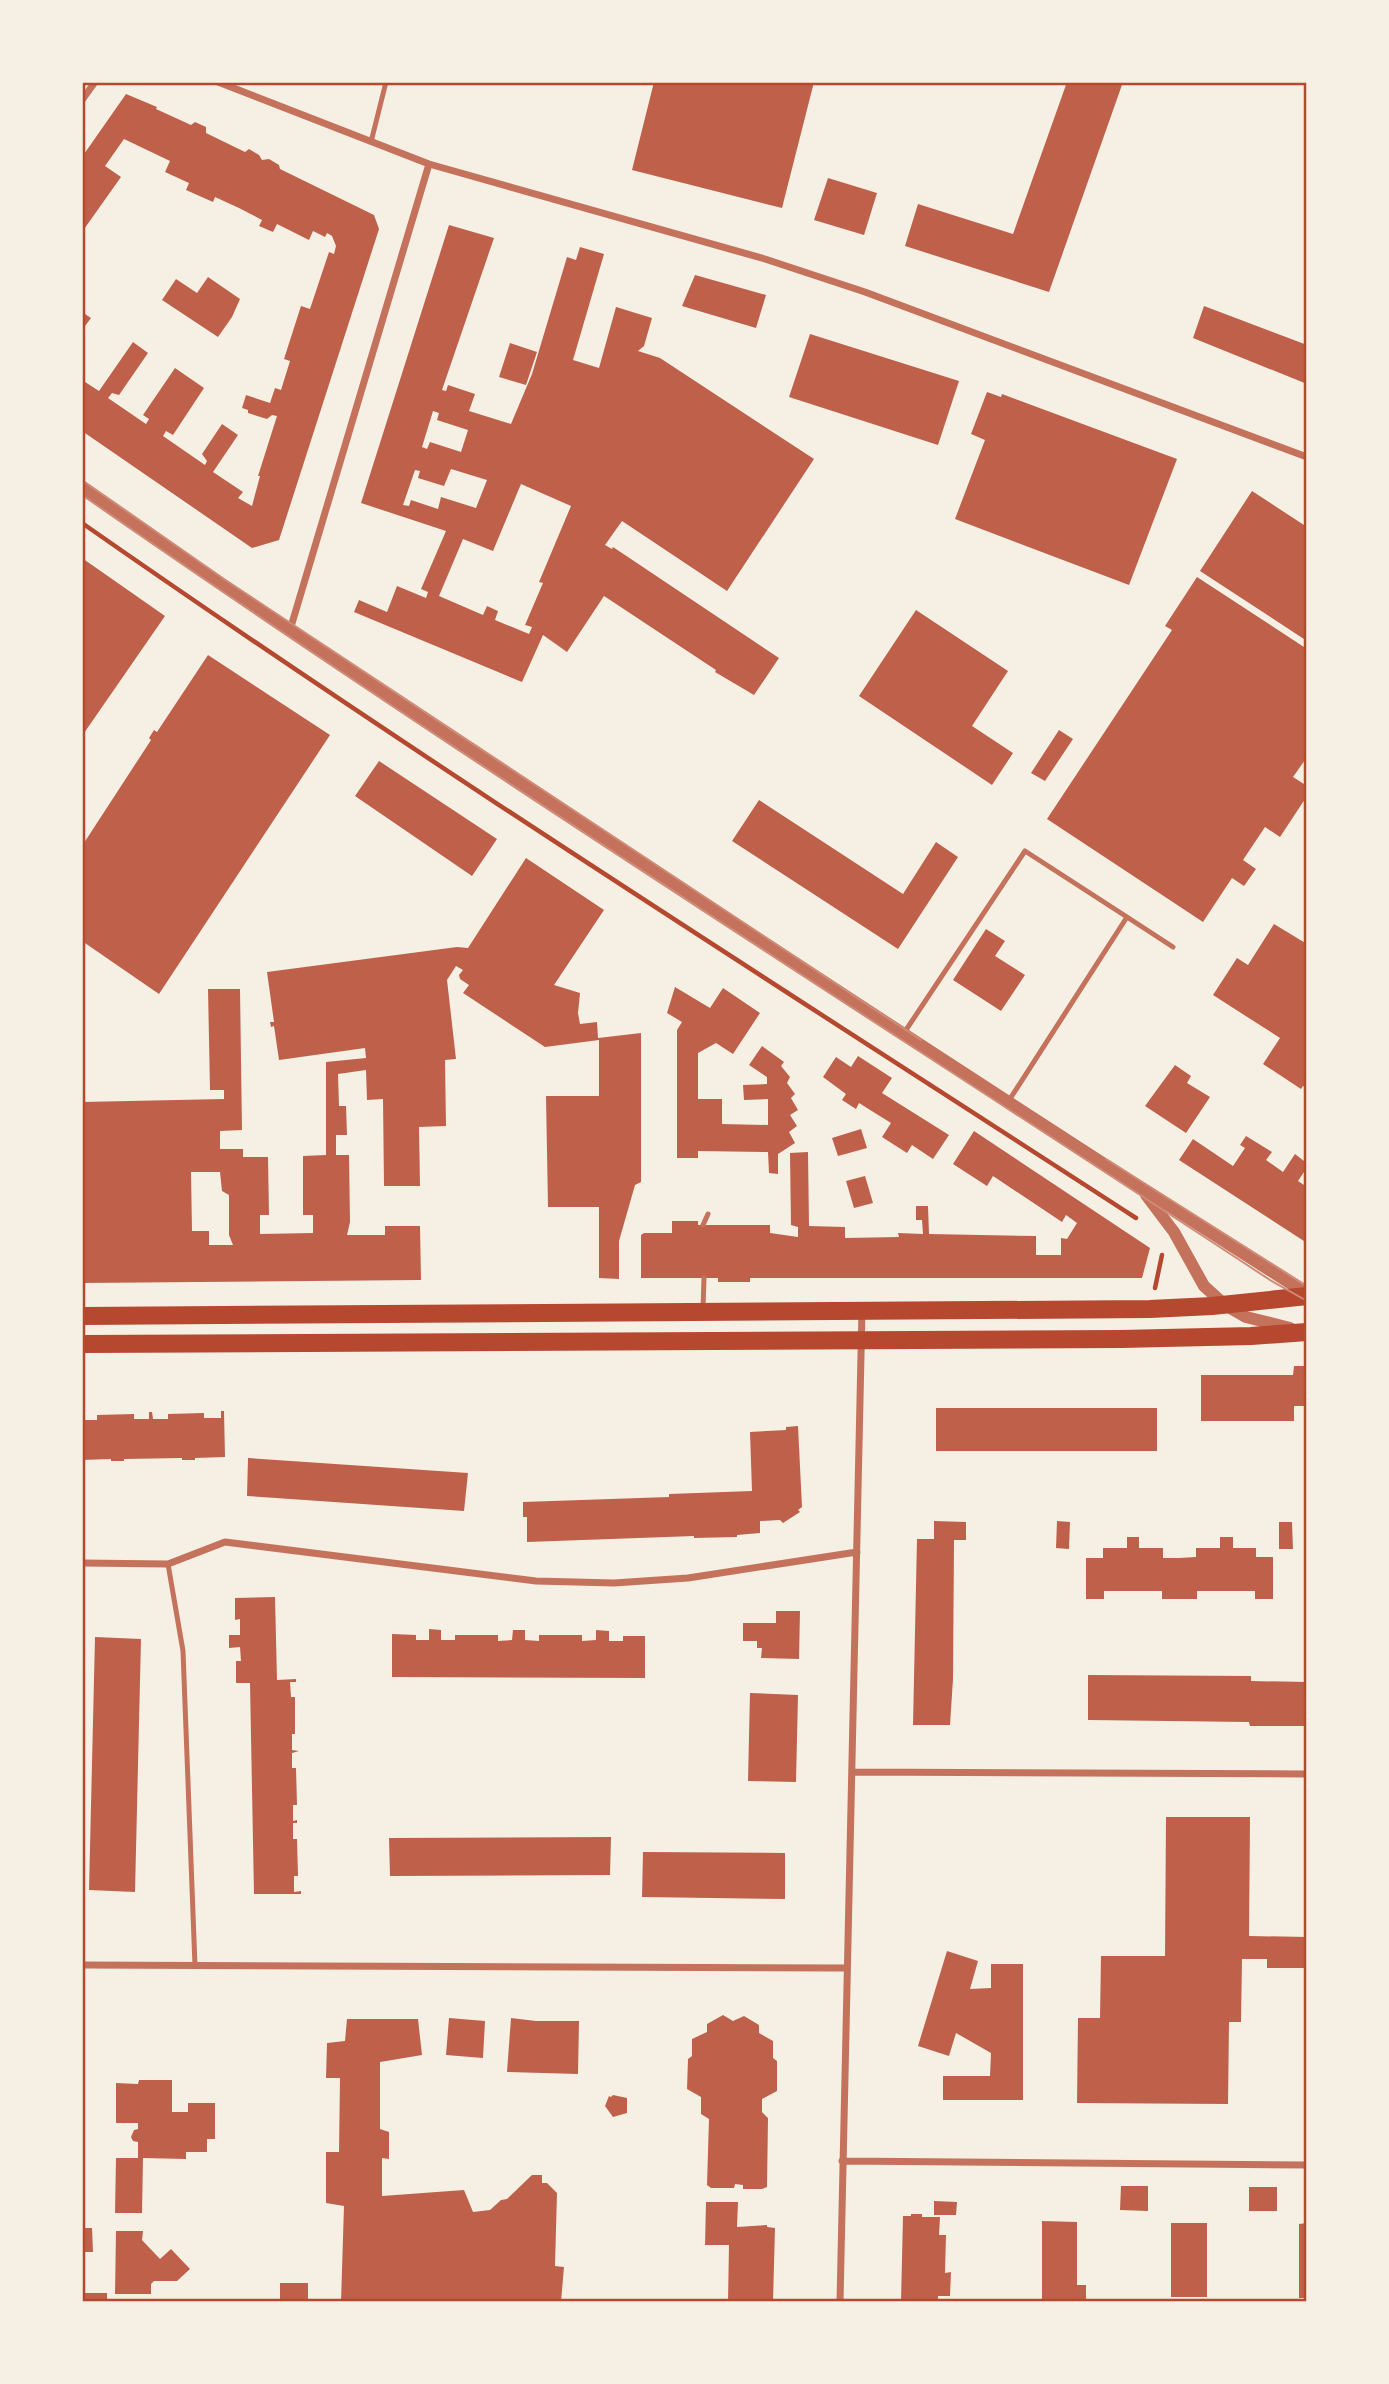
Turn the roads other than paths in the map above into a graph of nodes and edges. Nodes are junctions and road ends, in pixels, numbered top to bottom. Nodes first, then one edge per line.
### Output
1 (95, 82) edge
2 (218, 82) edge
3 (386, 82) edge
4 (82, 100) edge
5 (371, 142) junction
6 (429, 164) junction
7 (1307, 457) edge
8 (82, 488) edge
9 (290, 630) junction
10 (1127, 916) junction
11 (1173, 947) dead end
12 (903, 1035) junction
13 (1008, 1102) junction
14 (1142, 1189) junction
15 (708, 1214) dead end
16 (703, 1225) dead end
17 (704, 1279) dead end
18 (1307, 1295) edge
19 (1225, 1305) junction
20 (862, 1310) junction
21 (703, 1312) junction
22 (82, 1316) edge
23 (1307, 1331) edge
24 (861, 1340) junction
25 (82, 1344) edge
26 (857, 1552) junction
27 (82, 1563) edge
28 (168, 1564) junction
29 (852, 1772) junction
30 (1307, 1774) edge
31 (82, 1965) edge
32 (195, 1966) junction
33 (847, 1968) junction
34 (842, 2161) junction
35 (1307, 2165) edge
36 (840, 2302) edge

1 - 4 street
2 - 5 street
3 - 5 lane
5 - 6 street
6 - 7 street
6 - 9 street
8 - 9 street
9 - 12 street
10 - 11 lane
10 - 12 lane
10 - 13 lane
12 - 13 street
13 - 14 street
14 - 18 street
14 - 19 street
15 - 16 lane
17 - 21 lane
18 - 19 main road
19 - 20 main road
19 - 23 street
20 - 21 main road
20 - 24 street
21 - 22 main road
23 - 24 main road
24 - 25 main road
24 - 26 street
26 - 28 street
26 - 29 street
27 - 28 street
28 - 32 lane
29 - 30 street
29 - 33 street
31 - 32 street
32 - 33 street
33 - 34 street
34 - 35 street
34 - 36 street

